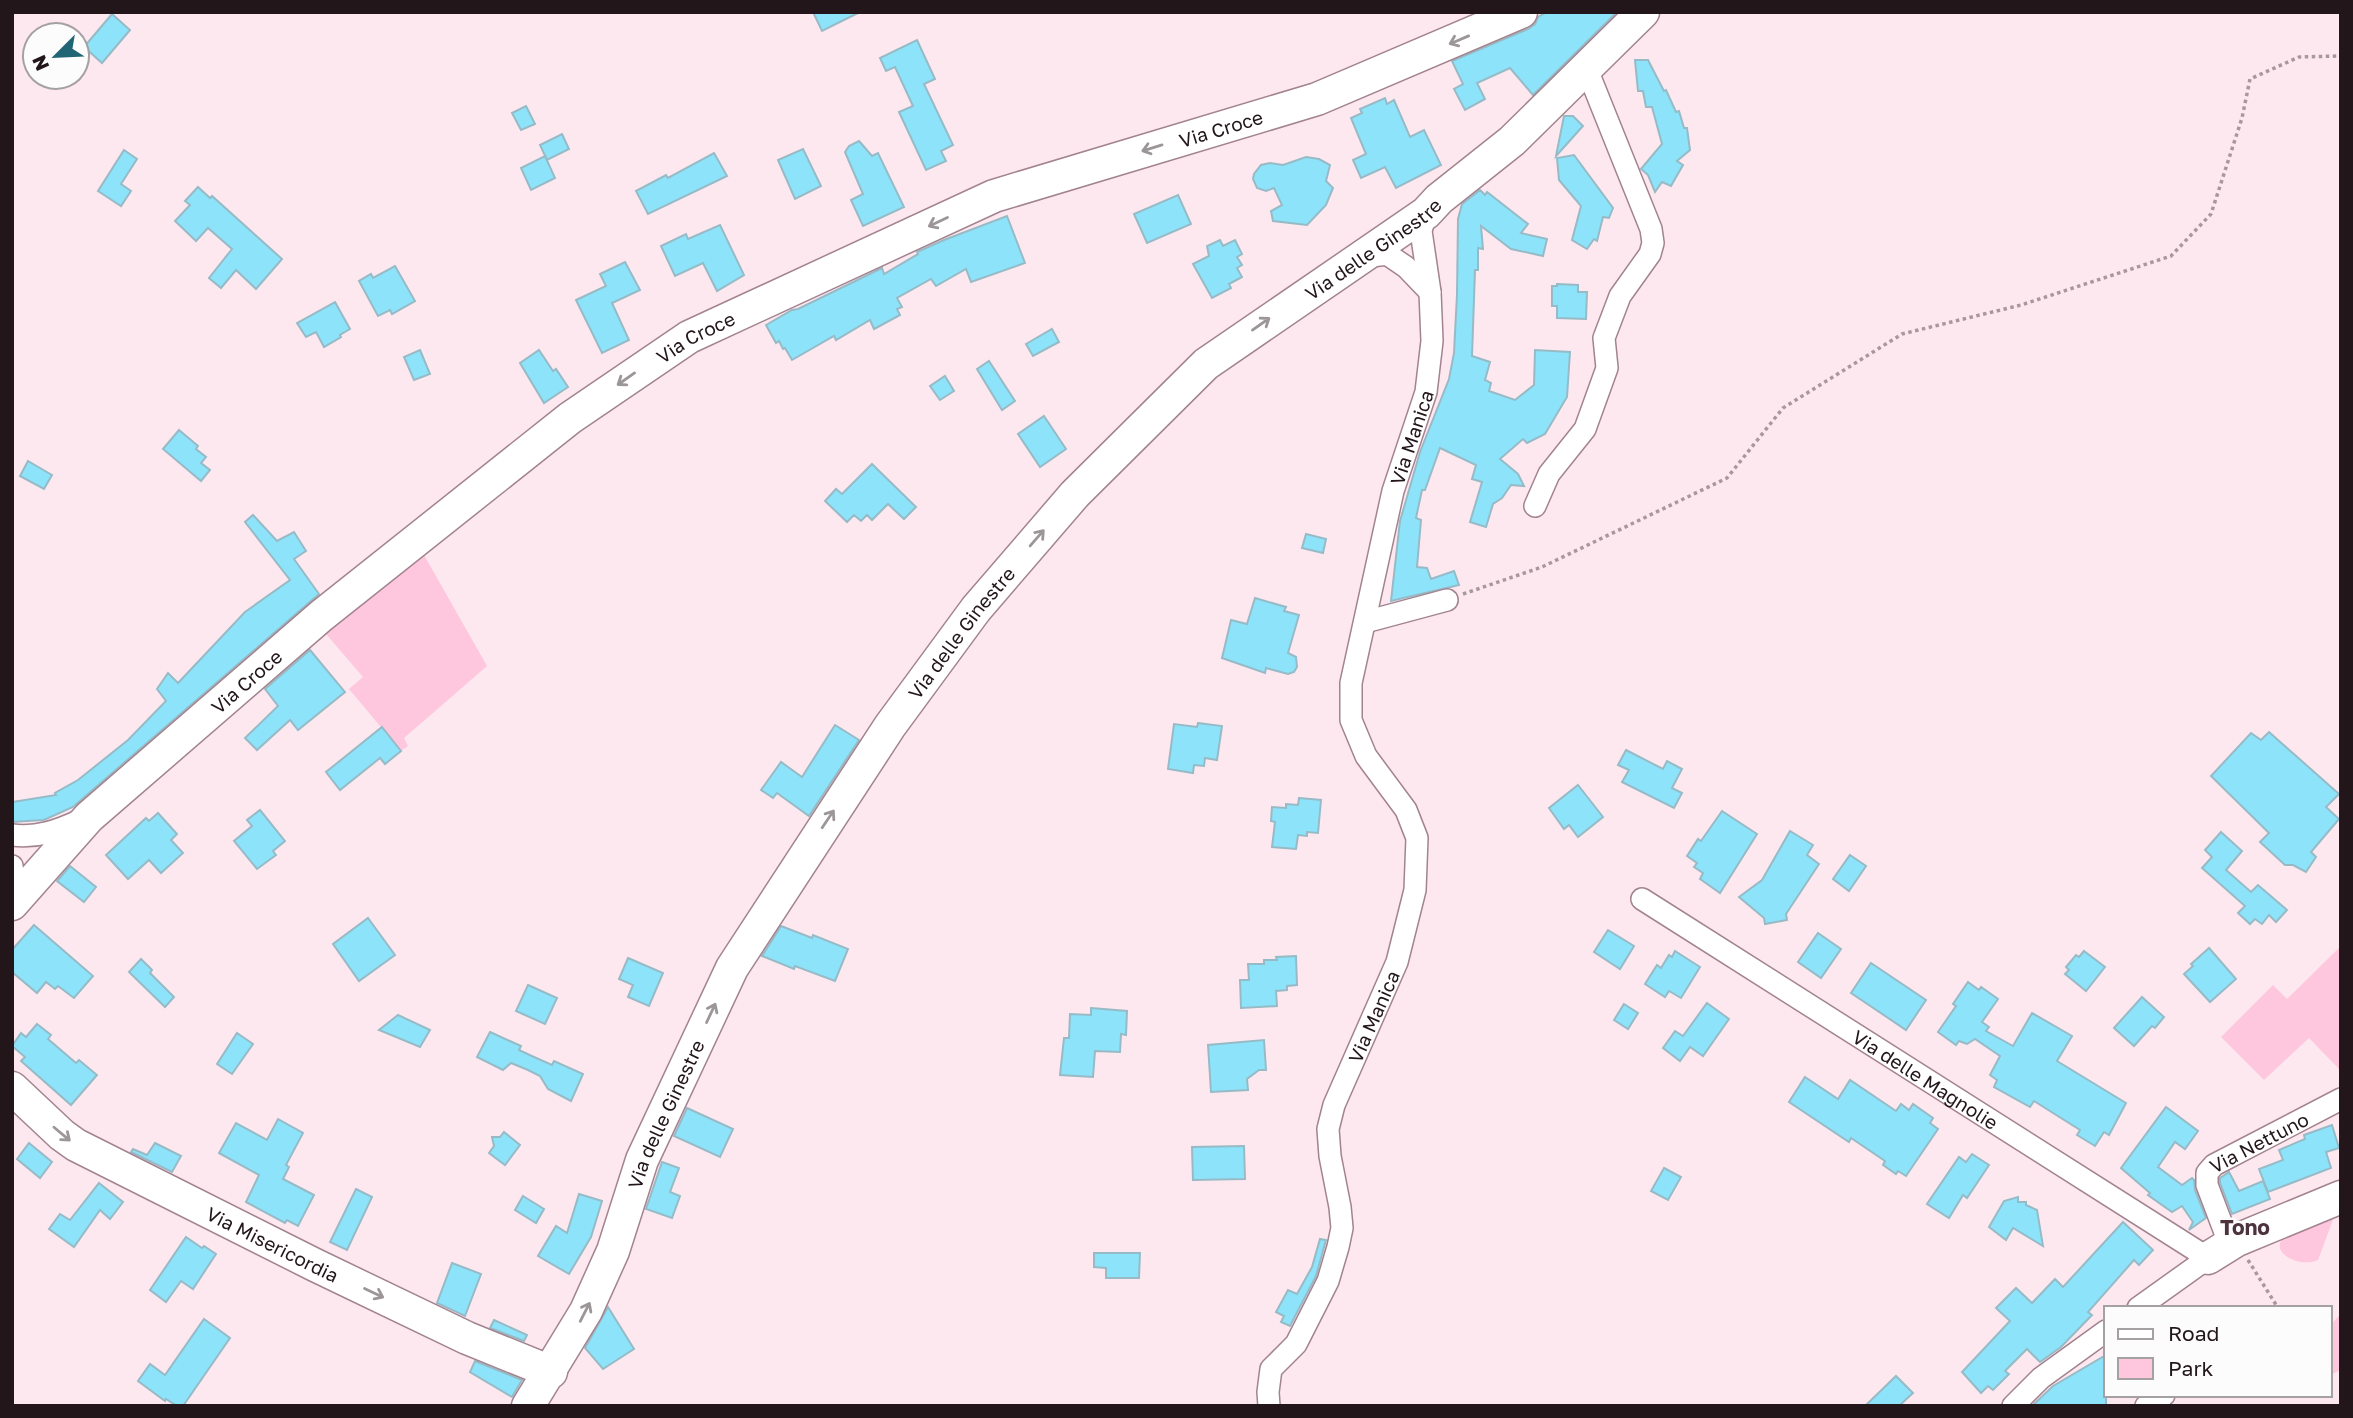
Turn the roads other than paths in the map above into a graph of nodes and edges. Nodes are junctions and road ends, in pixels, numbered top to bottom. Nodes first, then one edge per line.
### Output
1 (1521, 12) edge
2 (1643, 12) edge
3 (1586, 67) junction
4 (1426, 213) junction
5 (1358, 257) junction
6 (1430, 292) junction
7 (1535, 506) dead end
8 (1447, 600) road end
9 (1365, 622) junction
10 (89, 817) junction
11 (12, 835) edge
12 (12, 866) edge
13 (1642, 899) dead end
14 (15, 902) edge
15 (12, 1088) edge
16 (2341, 1099) edge
17 (2341, 1197) edge
18 (2225, 1247) junction
19 (2141, 1306) edge
20 (2104, 1332) edge
21 (551, 1372) junction
22 (528, 1406) edge
23 (1269, 1406) edge
24 (2013, 1406) edge

1 -> 10 street, Via Croce
2 - 3 street, Via delle Ginestre
3 - 4 street, Via delle Ginestre
3 - 7 street
4 - 5 street, Via delle Ginestre
4 - 6 street, Via Manica
5 - 6 street
21 -> 5 street, Via delle Ginestre
6 - 9 street, Via Manica
8 - 9 street
9 - 23 street, Via Manica
10 - 11 street
10 - 14 street, Via Croce
12 - 14 street
13 - 18 street, Via delle Magnolie
15 -> 21 street, Via Misericordia
16 - 18 street, Via Nettuno
17 - 18 street
18 - 19 street
20 - 24 street
21 - 22 street, Via delle Ginestre

